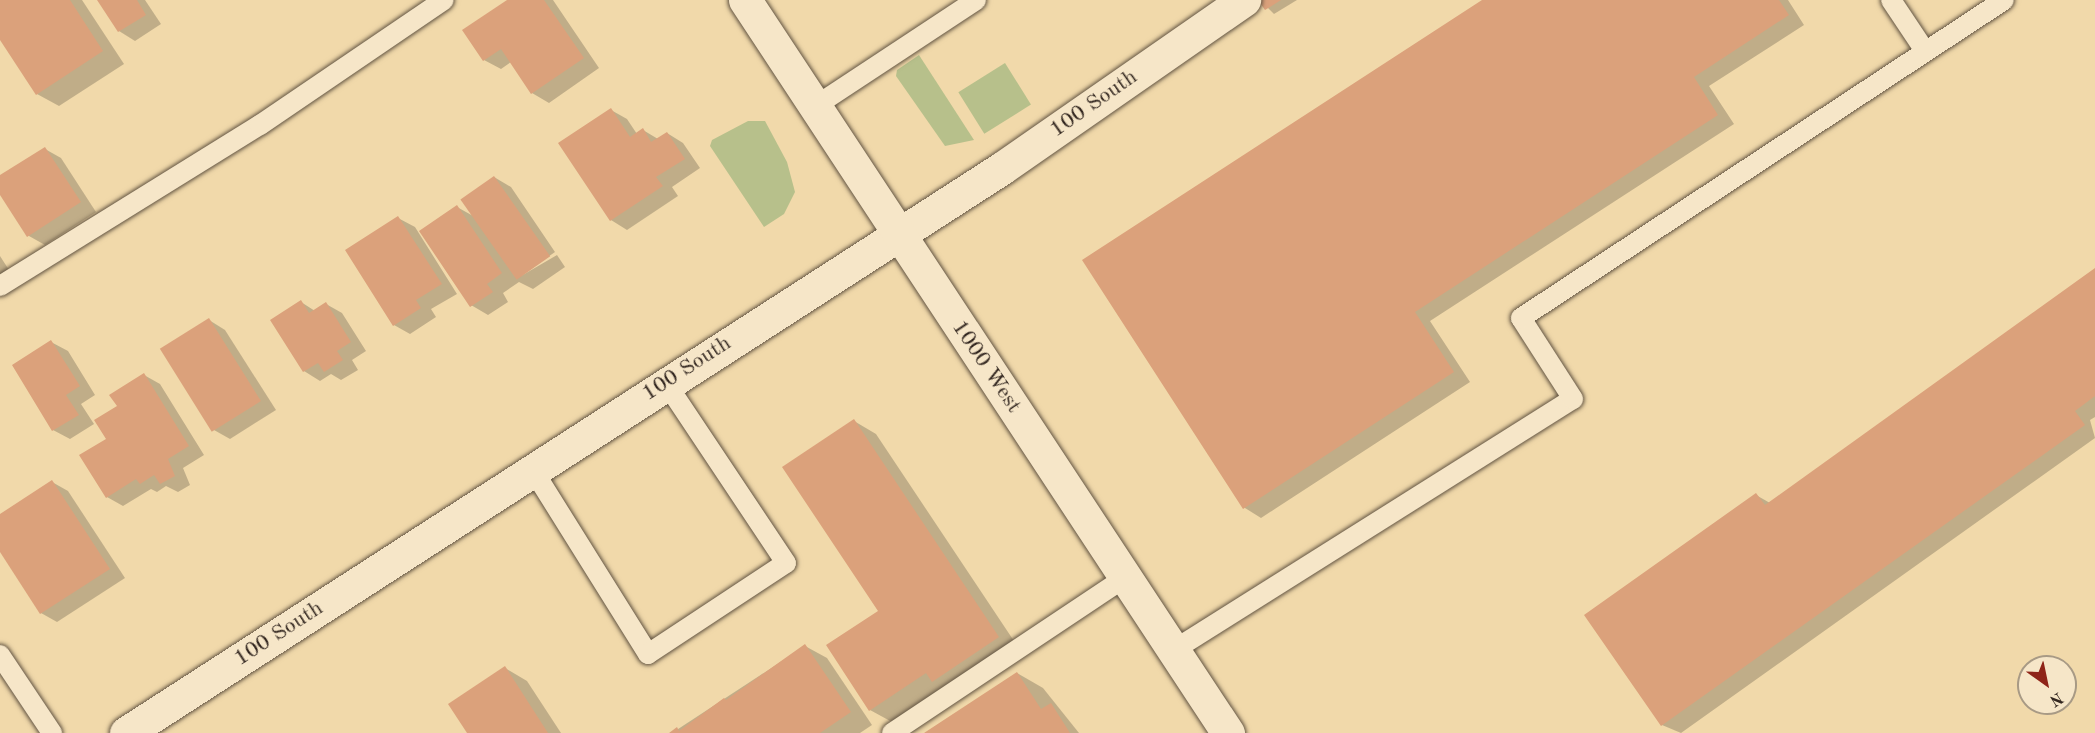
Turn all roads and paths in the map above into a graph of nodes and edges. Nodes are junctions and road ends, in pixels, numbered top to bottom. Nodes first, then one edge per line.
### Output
1 (444, 0) edge
2 (745, 0) edge
3 (976, 0) edge
4 (1244, 0) edge
5 (1891, 0) edge
6 (2004, 0) edge
7 (1925, 51) junction
8 (814, 107) junction
9 (896, 233) junction
10 (0, 286) edge
11 (666, 383) junction
12 (533, 470) junction
13 (1126, 577) junction
14 (1174, 650) junction
15 (0, 656) edge
16 (52, 733) edge
17 (126, 733) edge
18 (892, 733) edge
19 (1228, 733) edge

1 - 10 lane
2 - 8 street, 1000 West
3 - 8 lane
4 - 9 street, 100 South
5 - 7 lane
6 - 7 lane
7 - 14 lane
8 - 9 street, 1000 West
9 - 11 street, 100 South
9 - 13 street, 1000 West
11 - 12 street, 100 South
11 - 12 lane
12 - 17 street, 100 South
13 - 14 street, 1000 West
13 - 18 lane
14 - 19 street, 1000 West
15 - 16 lane

